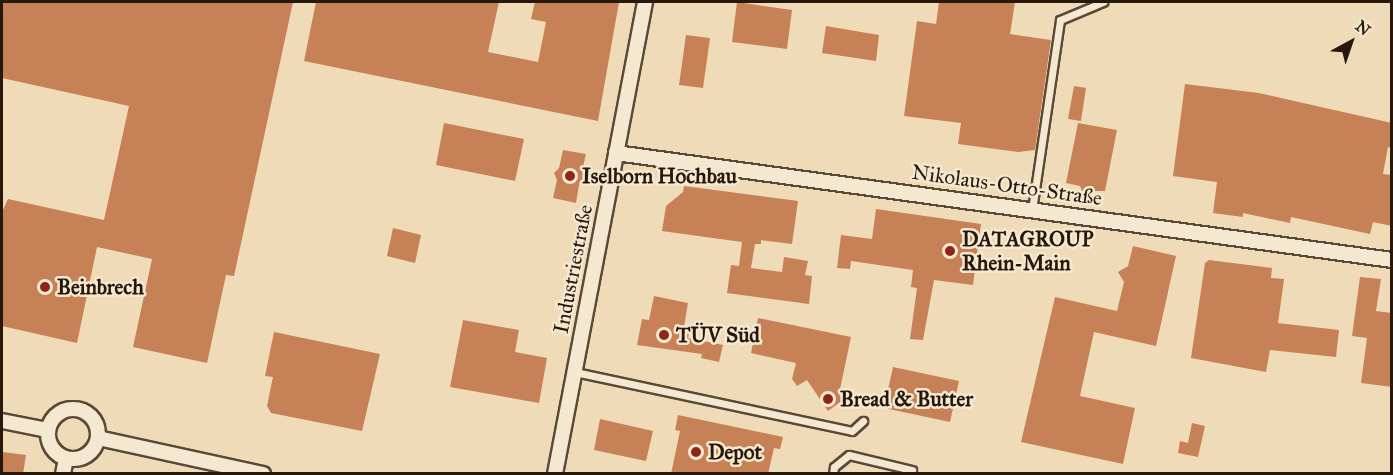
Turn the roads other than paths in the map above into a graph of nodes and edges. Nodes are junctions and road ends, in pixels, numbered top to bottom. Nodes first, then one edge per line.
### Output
1 (645, 2) edge
2 (1103, 2) edge
3 (616, 153) junction
4 (1032, 210) junction
5 (1392, 260) edge
6 (575, 372) junction
7 (2, 421) edge
8 (863, 421) dead end
9 (48, 430) junction
10 (98, 438) junction
11 (66, 458) junction
12 (912, 470) dead end
13 (63, 474) edge
14 (263, 474) edge
15 (555, 474) edge
16 (833, 474) edge

1 - 3 street, Industriestraße
2 - 4 lane
3 - 4 street, Nikolaus-Otto-Straße
3 - 6 street, Industriestraße
4 - 5 street, Nikolaus-Otto-Straße
6 - 8 lane
6 - 15 street, Industriestraße
7 - 9 street
9 - 10 street
9 - 11 street
10 - 11 street
10 - 14 street
11 - 13 street
12 - 16 lane

